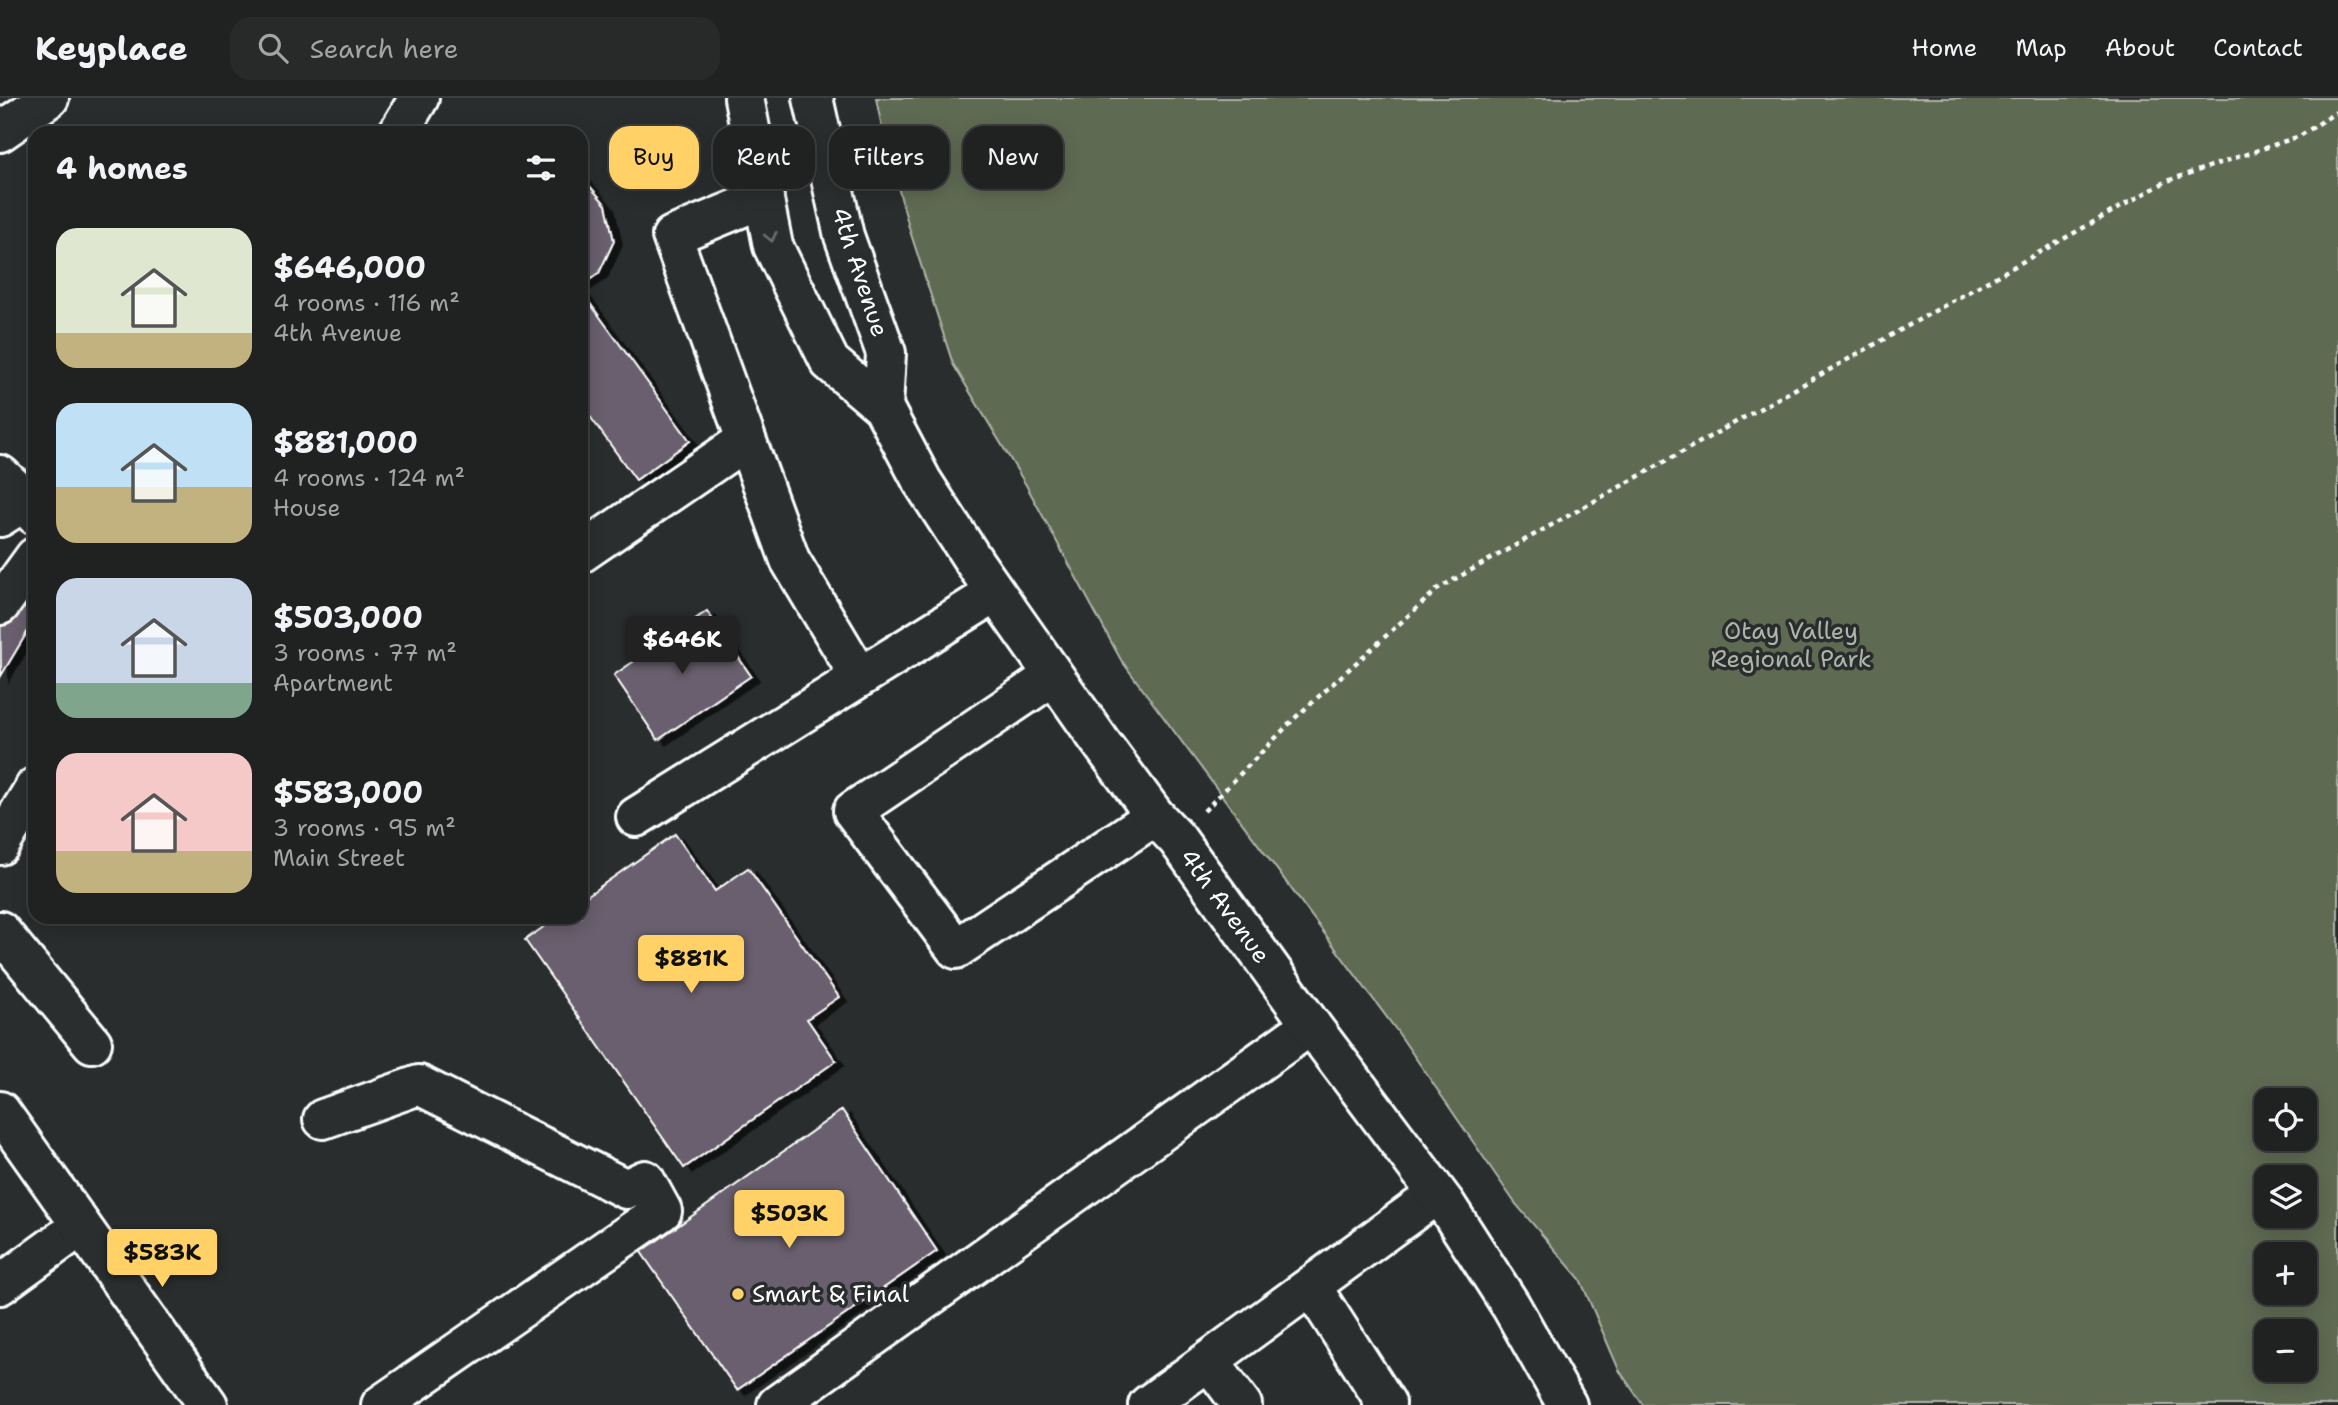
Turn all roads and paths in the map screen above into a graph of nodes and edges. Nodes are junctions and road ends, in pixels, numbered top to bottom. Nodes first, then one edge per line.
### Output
1 (49, 98) edge
2 (419, 98) edge
3 (744, 98) edge
4 (813, 98) edge
5 (2338, 111) edge
6 (402, 126) edge
7 (0, 132) edge
8 (764, 198) junction
9 (883, 407) junction
10 (746, 440) junction
11 (588, 548) edge
12 (28, 567) edge
13 (995, 593) junction
14 (0, 605) edge
15 (1054, 676) junction
16 (860, 677) junction
17 (19, 799) edge
18 (636, 817) dead end
19 (1166, 827) junction
20 (0, 845) edge
21 (0, 931) edge
22 (1311, 1025) junction
23 (92, 1043) dead end
24 (0, 1111) edge
25 (323, 1119) dead end
26 (1437, 1194) junction
27 (81, 1226) junction
28 (0, 1285) edge
29 (1311, 1286) junction
30 (1209, 1361) junction
31 (208, 1405) edge
32 (381, 1405) edge
33 (777, 1405) edge
34 (1148, 1405) edge
35 (1242, 1405) edge
36 (1383, 1405) edge
37 (1567, 1405) edge

1 - 7 main road
2 - 6 main road
3 - 8 main road, 4th Avenue
4 - 9 main road, 4th Avenue
5 - 19 path
8 -> 9 main road, 4th Avenue
8 - 10 main road
9 - 13 main road, 4th Avenue
10 - 11 main road
10 - 16 main road
12 - 14 main road
13 - 15 main road, 4th Avenue
13 - 16 main road
15 - 19 main road, 4th Avenue
15 - 19 main road
16 - 18 main road
17 - 20 main road
19 - 22 main road, 4th Avenue
21 - 23 main road
22 - 26 main road, 4th Avenue
22 - 33 main road
24 - 27 main road
25 - 32 main road
26 - 29 main road
26 - 37 main road, 4th Avenue
27 - 28 main road
27 - 31 main road
29 - 30 main road
29 - 36 main road
30 - 34 main road
30 - 35 main road

